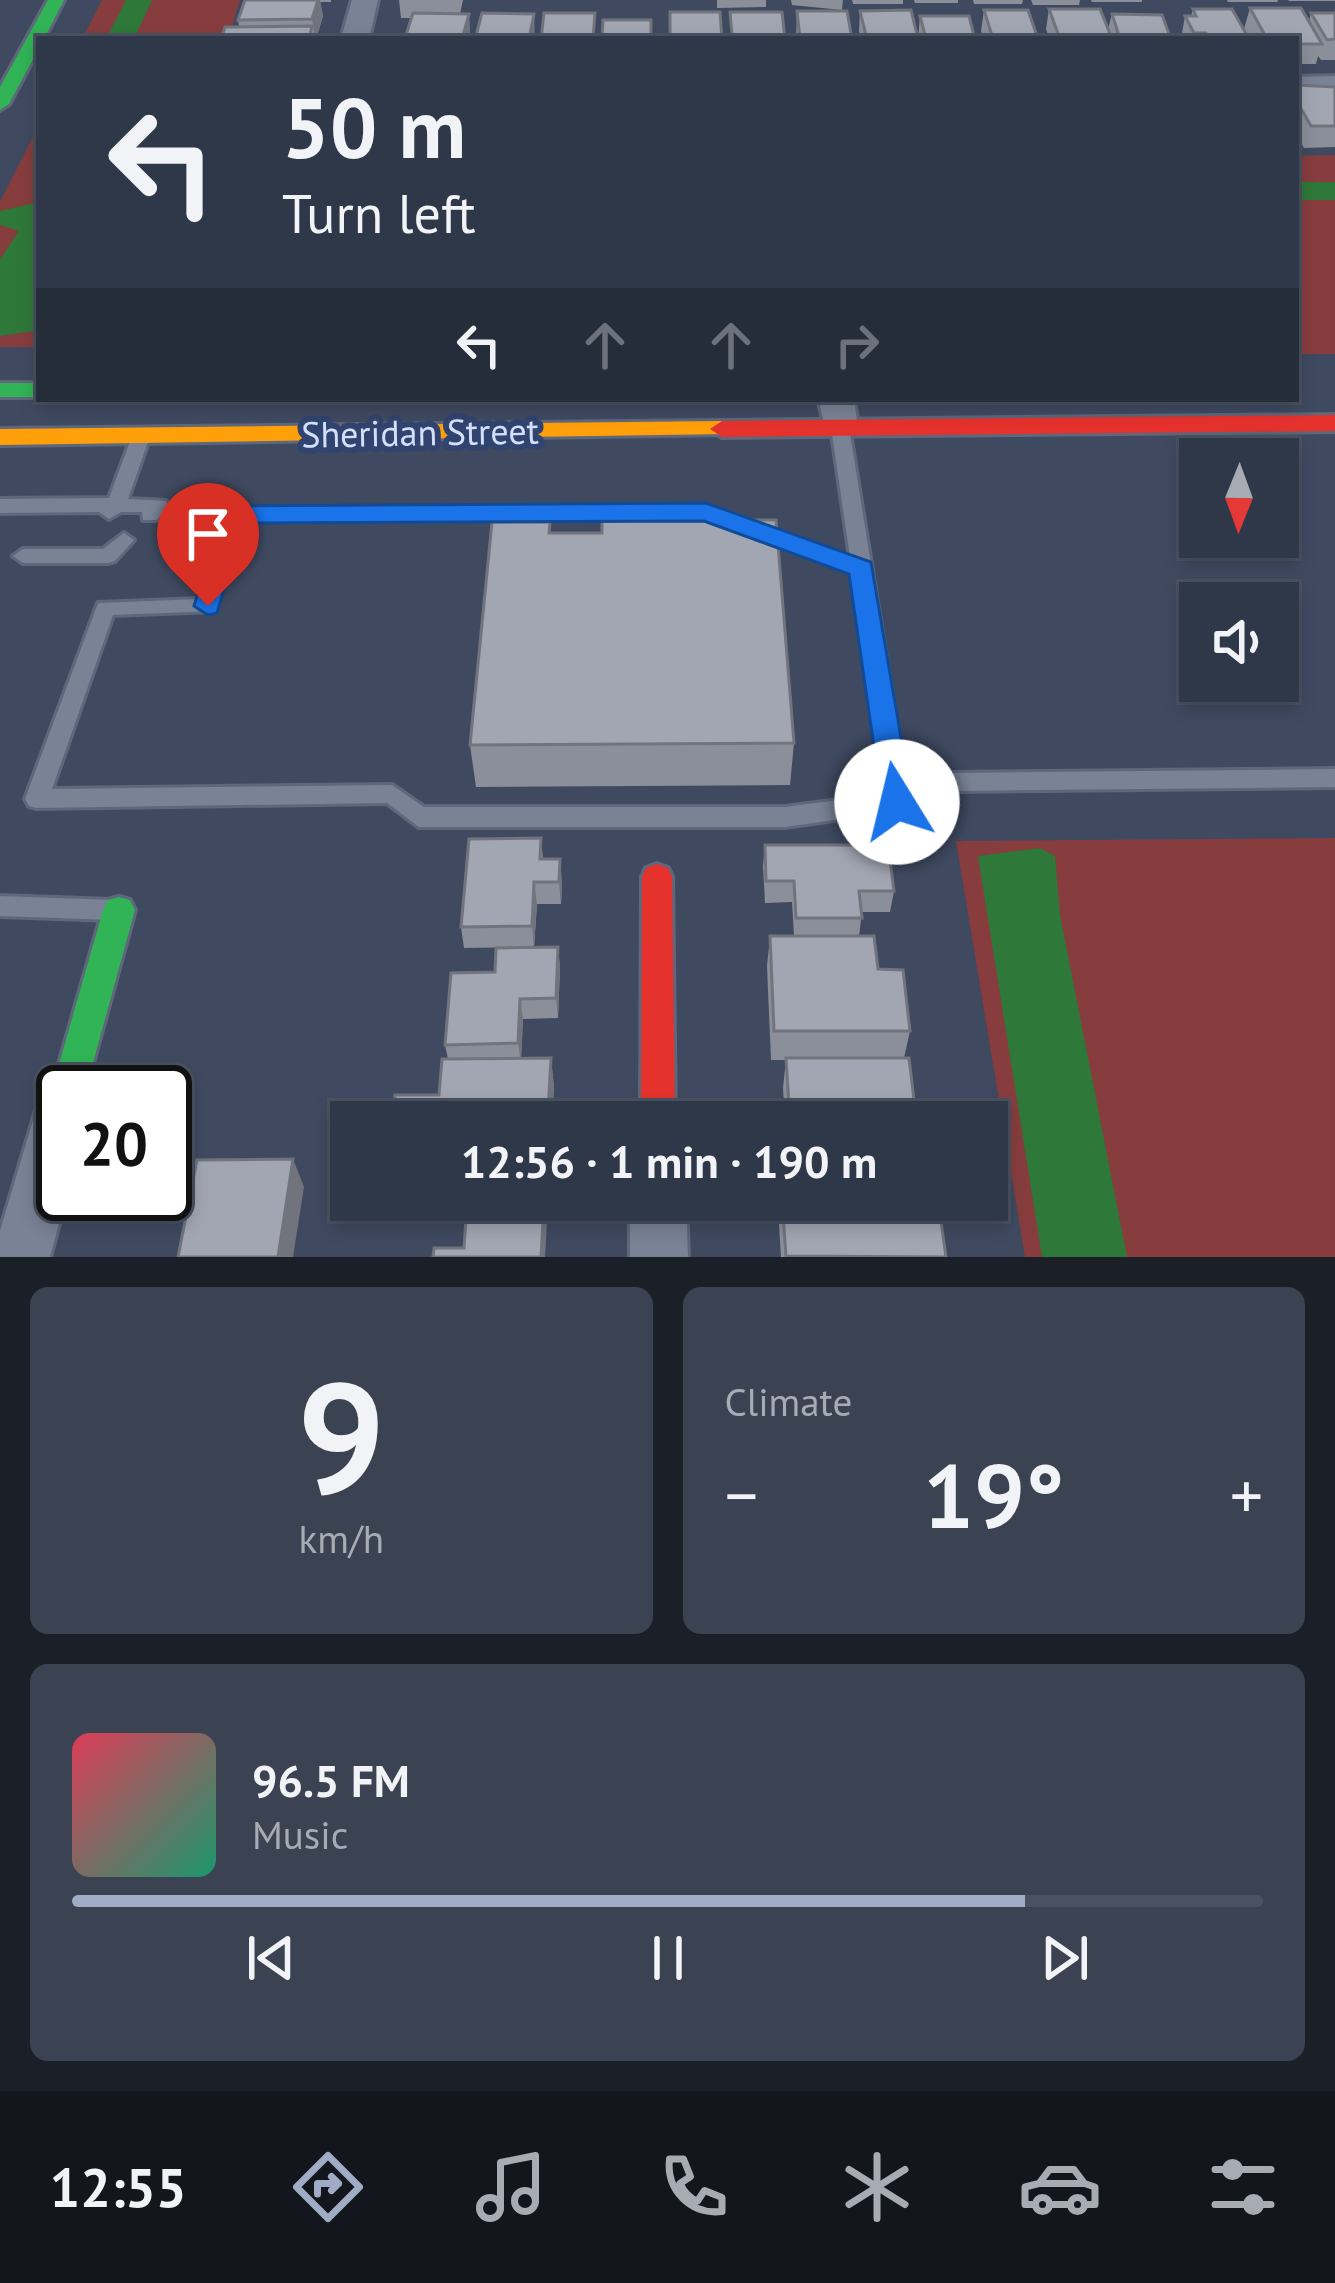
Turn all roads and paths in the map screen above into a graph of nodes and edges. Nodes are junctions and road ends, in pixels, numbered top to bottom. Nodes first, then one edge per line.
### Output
1 (56, 0) edge
2 (365, 0) edge
3 (356, 36) edge
4 (1335, 85) edge
5 (1299, 86) edge
6 (3, 91) edge
7 (36, 389) edge
8 (0, 390) edge
9 (838, 413) edge
10 (1333, 428) edge
11 (140, 436) junction
12 (0, 437) edge
13 (16, 508) edge
14 (113, 509) junction
15 (150, 515) dead end
16 (81, 540) dead end
17 (124, 540) dead end
18 (38, 541) dead end
19 (65, 556) junction
20 (861, 569) junction
21 (1335, 778) edge
22 (897, 802) junction
23 (657, 877) dead end
24 (0, 906) edge
25 (119, 910) joint
26 (76, 1065) edge
27 (658, 1101) edge
28 (36, 1204) edge
29 (658, 1221) edge
30 (21, 1257) edge
31 (658, 1257) edge

1 - 6 main road
2 - 3 street
4 - 5 street
7 - 8 main road
9 - 10 main road, Sheridan Street
9 - 11 main road, Sheridan Street
9 - 20 lane
11 - 12 main road, Sheridan Street
11 - 14 lane
13 - 14 lane
14 - 15 lane
16 - 19 lane
17 - 19 lane
18 - 19 lane
20 - 22 lane
20 - 22 lane
21 - 22 lane
23 - 27 main road
24 - 25 lane
25 - 26 main road
28 - 30 street
29 - 31 street

